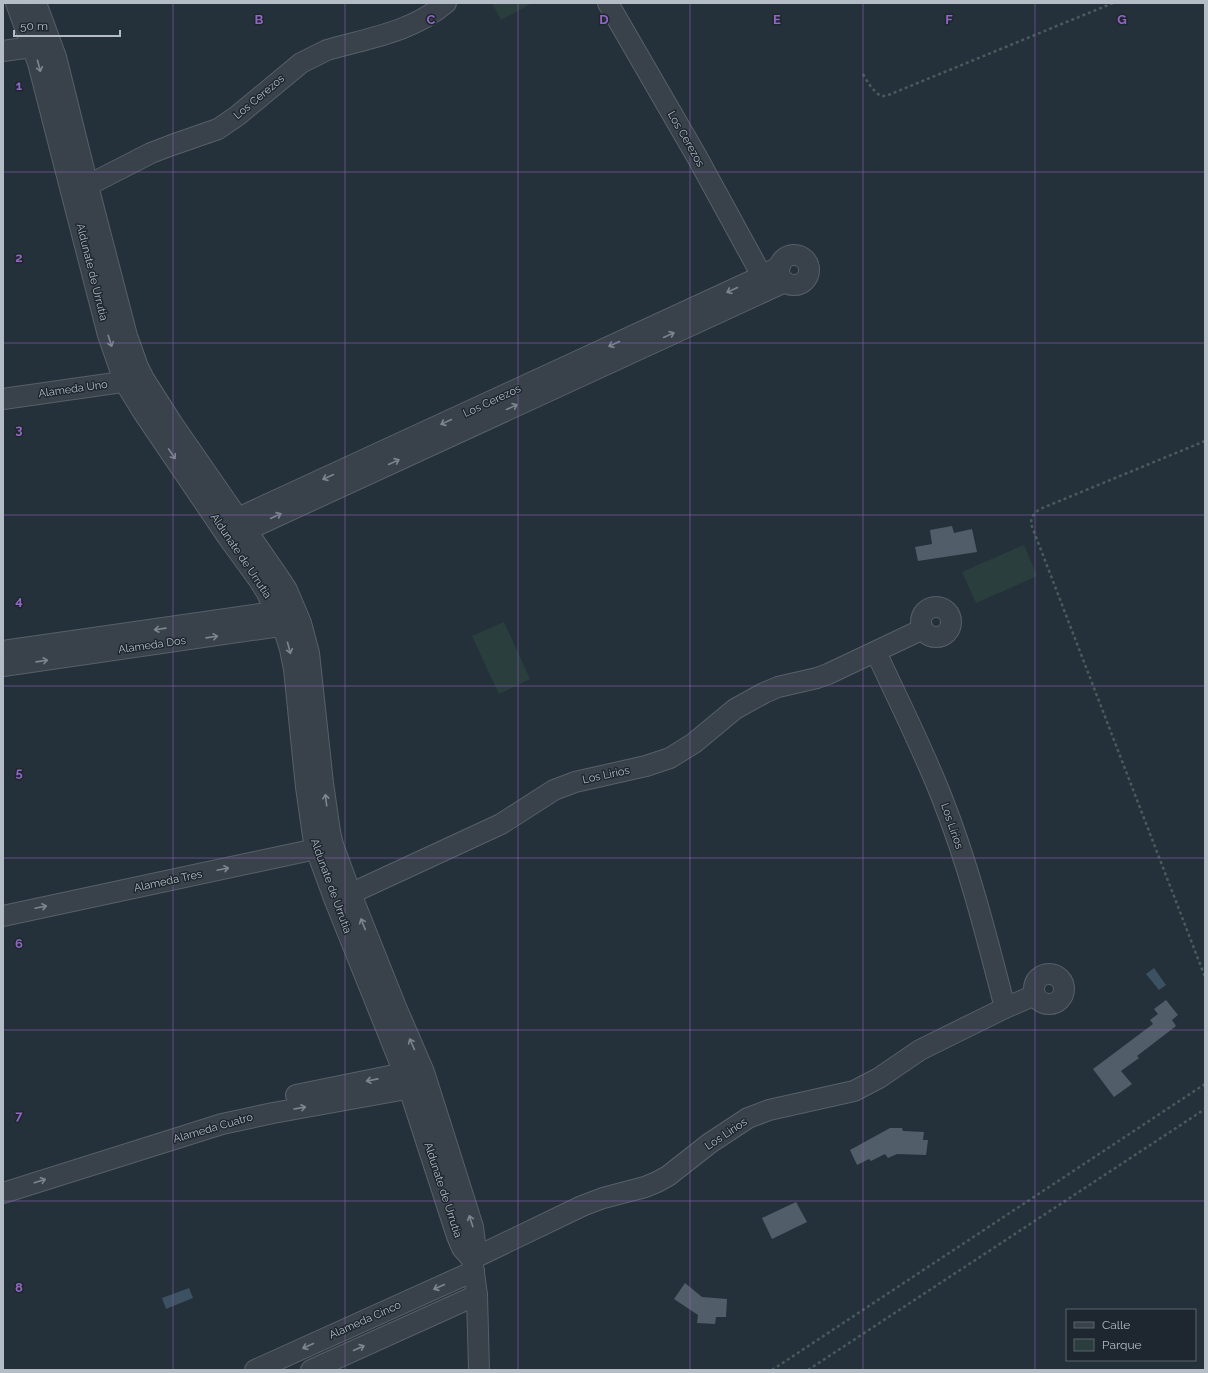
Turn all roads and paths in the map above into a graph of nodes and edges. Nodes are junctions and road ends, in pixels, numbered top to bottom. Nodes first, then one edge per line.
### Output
1 (16, 3) edge
2 (36, 3) edge
3 (446, 3) edge
4 (608, 3) edge
5 (1113, 3) edge
6 (42, 45) junction
7 (3, 50) edge
8 (864, 74) dead end
9 (79, 190) junction
10 (131, 374) junction
11 (3, 385) edge
12 (3, 399) edge
13 (1205, 441) edge
14 (234, 529) junction
15 (289, 618) junction
16 (923, 629) dead end
17 (3, 651) edge
18 (876, 652) junction
19 (3, 666) edge
20 (323, 841) junction
21 (343, 898) junction
22 (3, 901) edge
23 (3, 916) edge
24 (1205, 977) edge
25 (1035, 995) dead end
26 (1005, 1008) junction
27 (416, 1080) junction
28 (1205, 1084) edge
29 (1205, 1109) edge
30 (3, 1179) edge
31 (3, 1193) edge
32 (473, 1265) junction
33 (477, 1295) junction
34 (255, 1370) edge
35 (311, 1370) edge
36 (479, 1370) edge
37 (772, 1370) edge
38 (808, 1370) edge

1 - 6 street, Aldunate de Urrutia
2 - 6 street, Aldunate de Urrutia
3 - 9 street, Los Cerezos
4 - 14 street, Los Cerezos
5 - 8 path
6 - 7 street
6 - 9 street, Aldunate de Urrutia
9 - 10 street, Aldunate de Urrutia
10 - 11 street, Alameda Uno
10 - 12 street, Alameda Uno
10 - 14 street, Aldunate de Urrutia
13 - 24 path
14 - 15 street, Aldunate de Urrutia
15 -> 17 street, Alameda Dos
19 -> 15 street, Alameda Dos
15 - 20 street, Aldunate de Urrutia
16 - 18 street, Los Lirios
18 - 21 street, Los Lirios
18 - 26 street, Los Lirios
20 - 21 street, Aldunate de Urrutia
20 - 22 street, Alameda Tres
23 -> 20 street, Alameda Tres
21 - 27 street, Aldunate de Urrutia
25 - 26 street, Los Lirios
26 - 32 street, Los Lirios
27 -> 30 street, Alameda Cuatro
31 -> 27 street, Alameda Cuatro
27 - 32 street, Aldunate de Urrutia
28 - 37 path
29 - 38 path
32 - 33 street
32 -> 34 street, Alameda Cinco
35 -> 33 street
33 - 36 street

